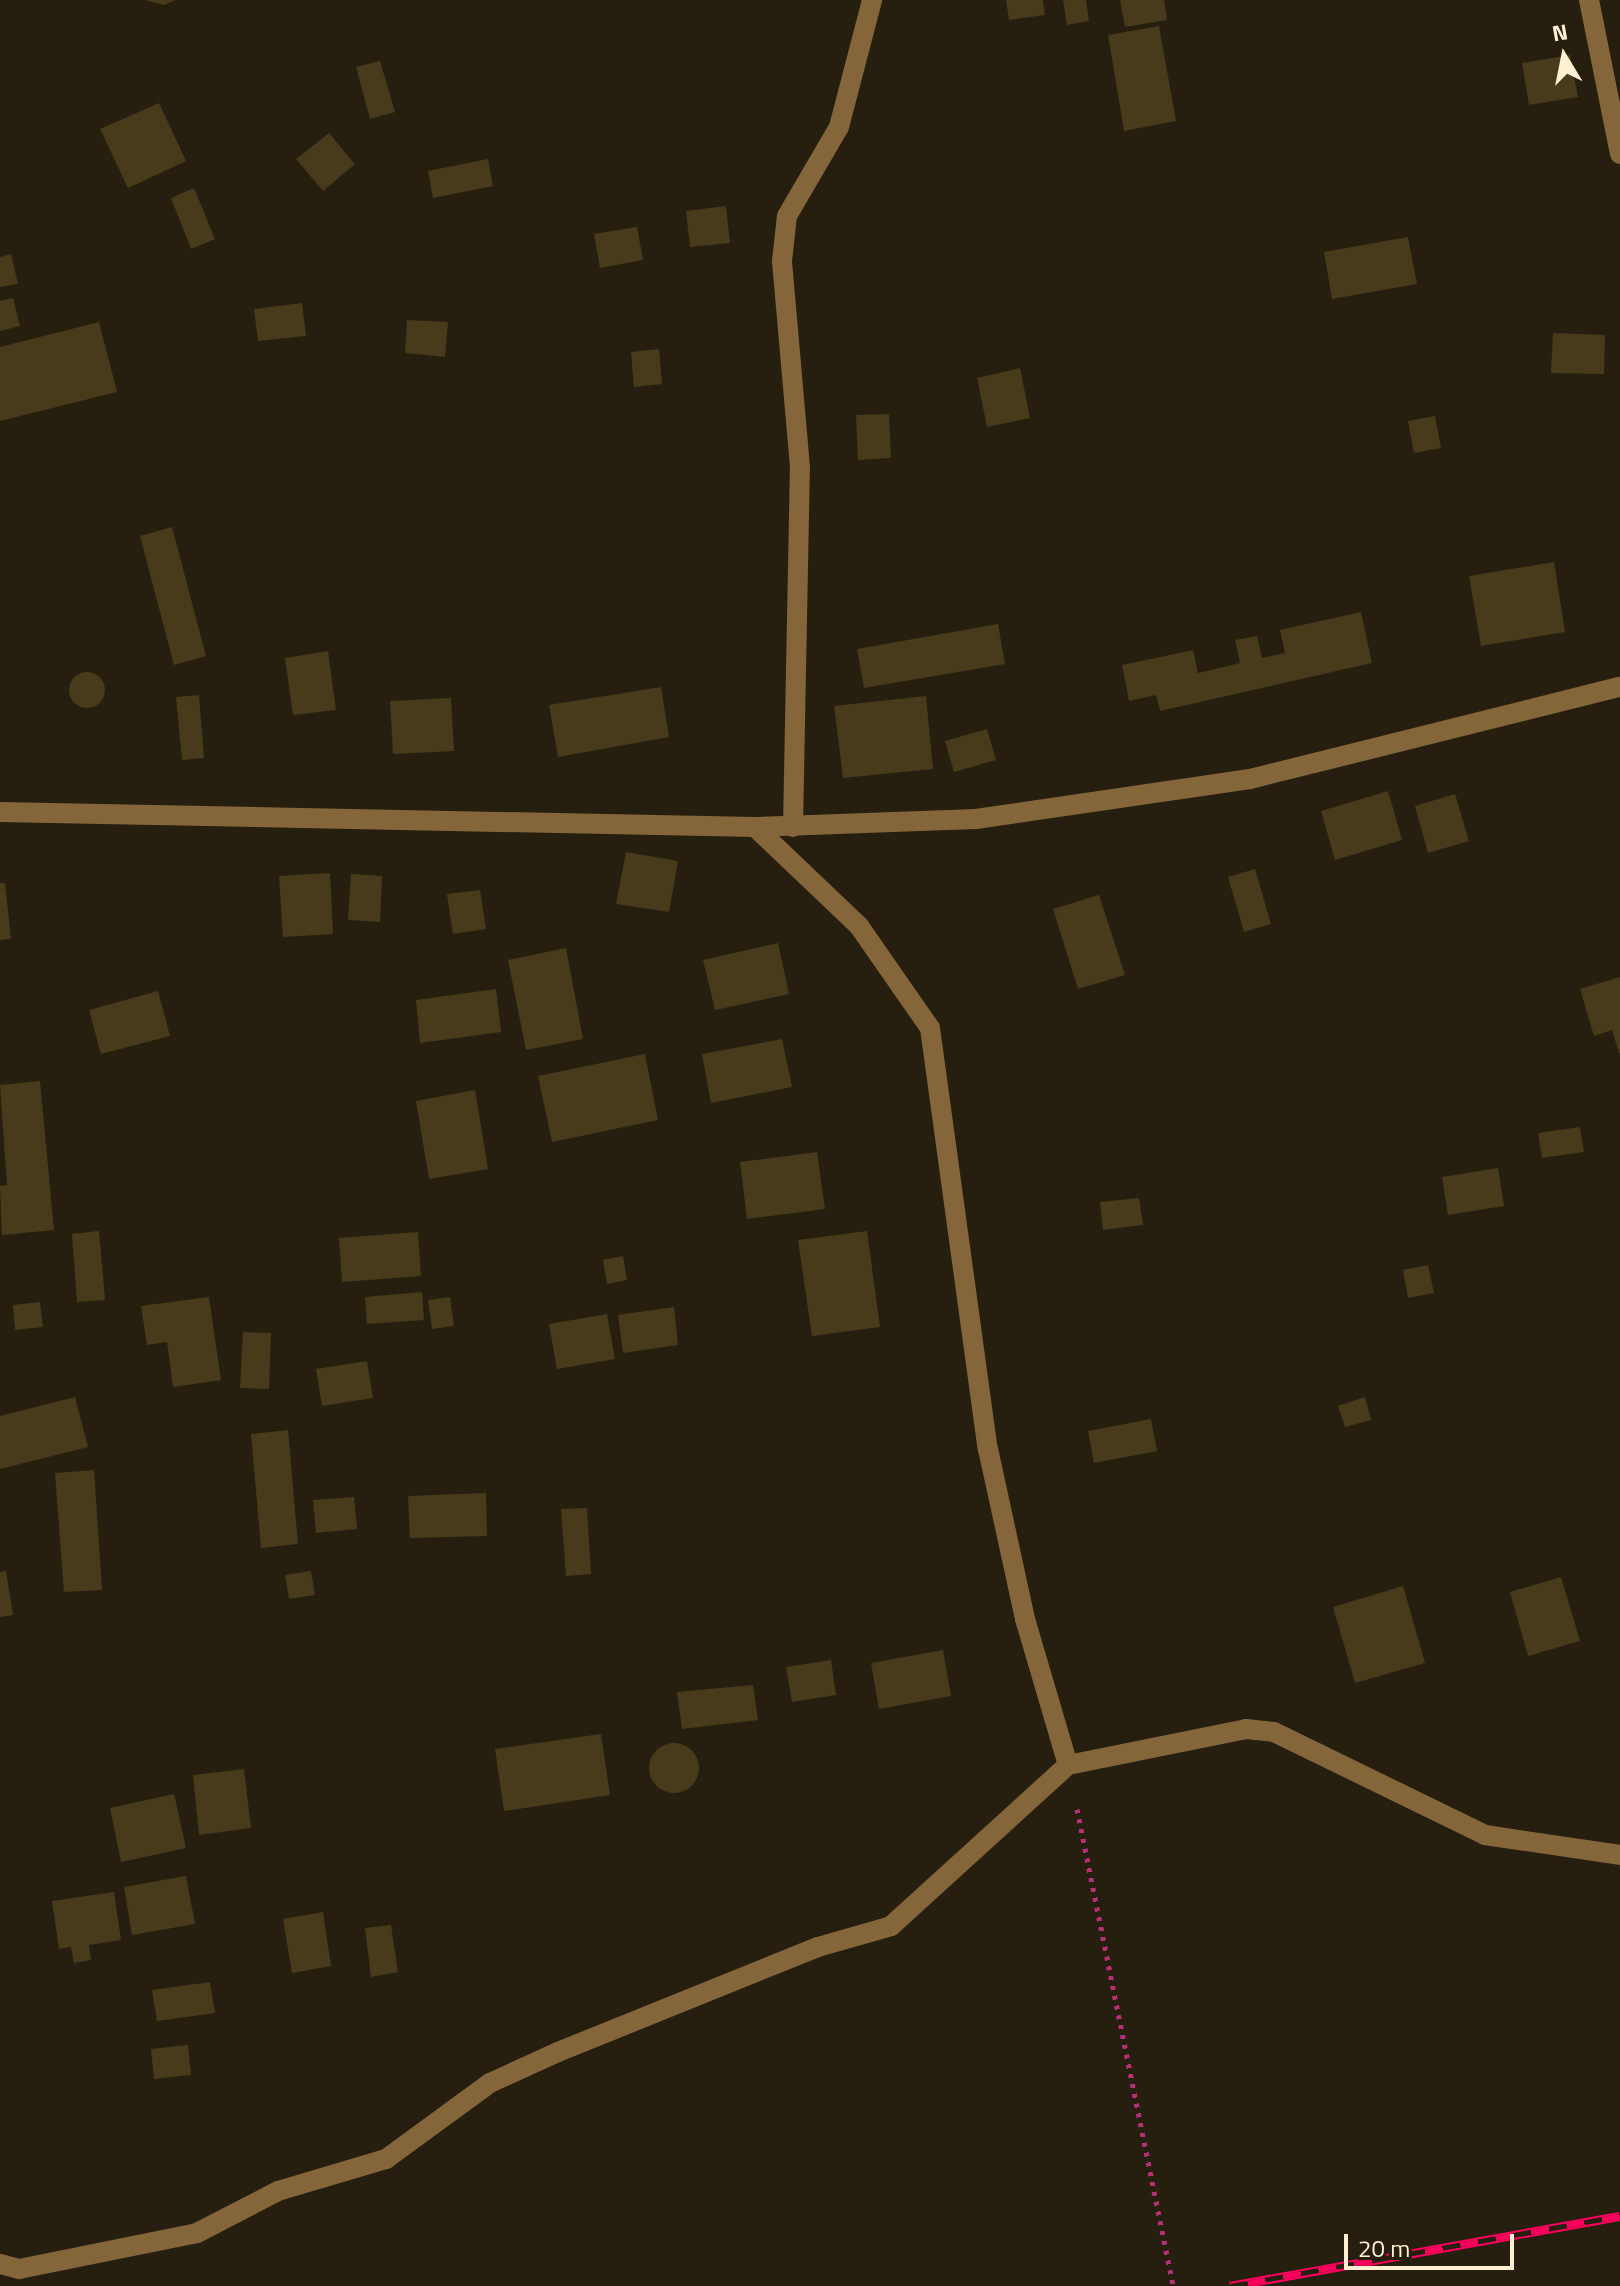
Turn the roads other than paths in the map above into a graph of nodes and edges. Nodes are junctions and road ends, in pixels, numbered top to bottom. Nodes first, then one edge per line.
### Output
1 (872, 0) edge
2 (1589, 0) edge
3 (1620, 154) edge
4 (1620, 687) edge
5 (0, 812) edge
6 (755, 827) junction
7 (793, 827) junction
8 (1068, 1765) junction
9 (1620, 1855) edge
10 (0, 2264) edge

1 - 7 street
2 - 3 street
4 - 7 street
5 - 6 street
6 - 7 street
6 - 8 street
8 - 9 street
8 - 10 street

